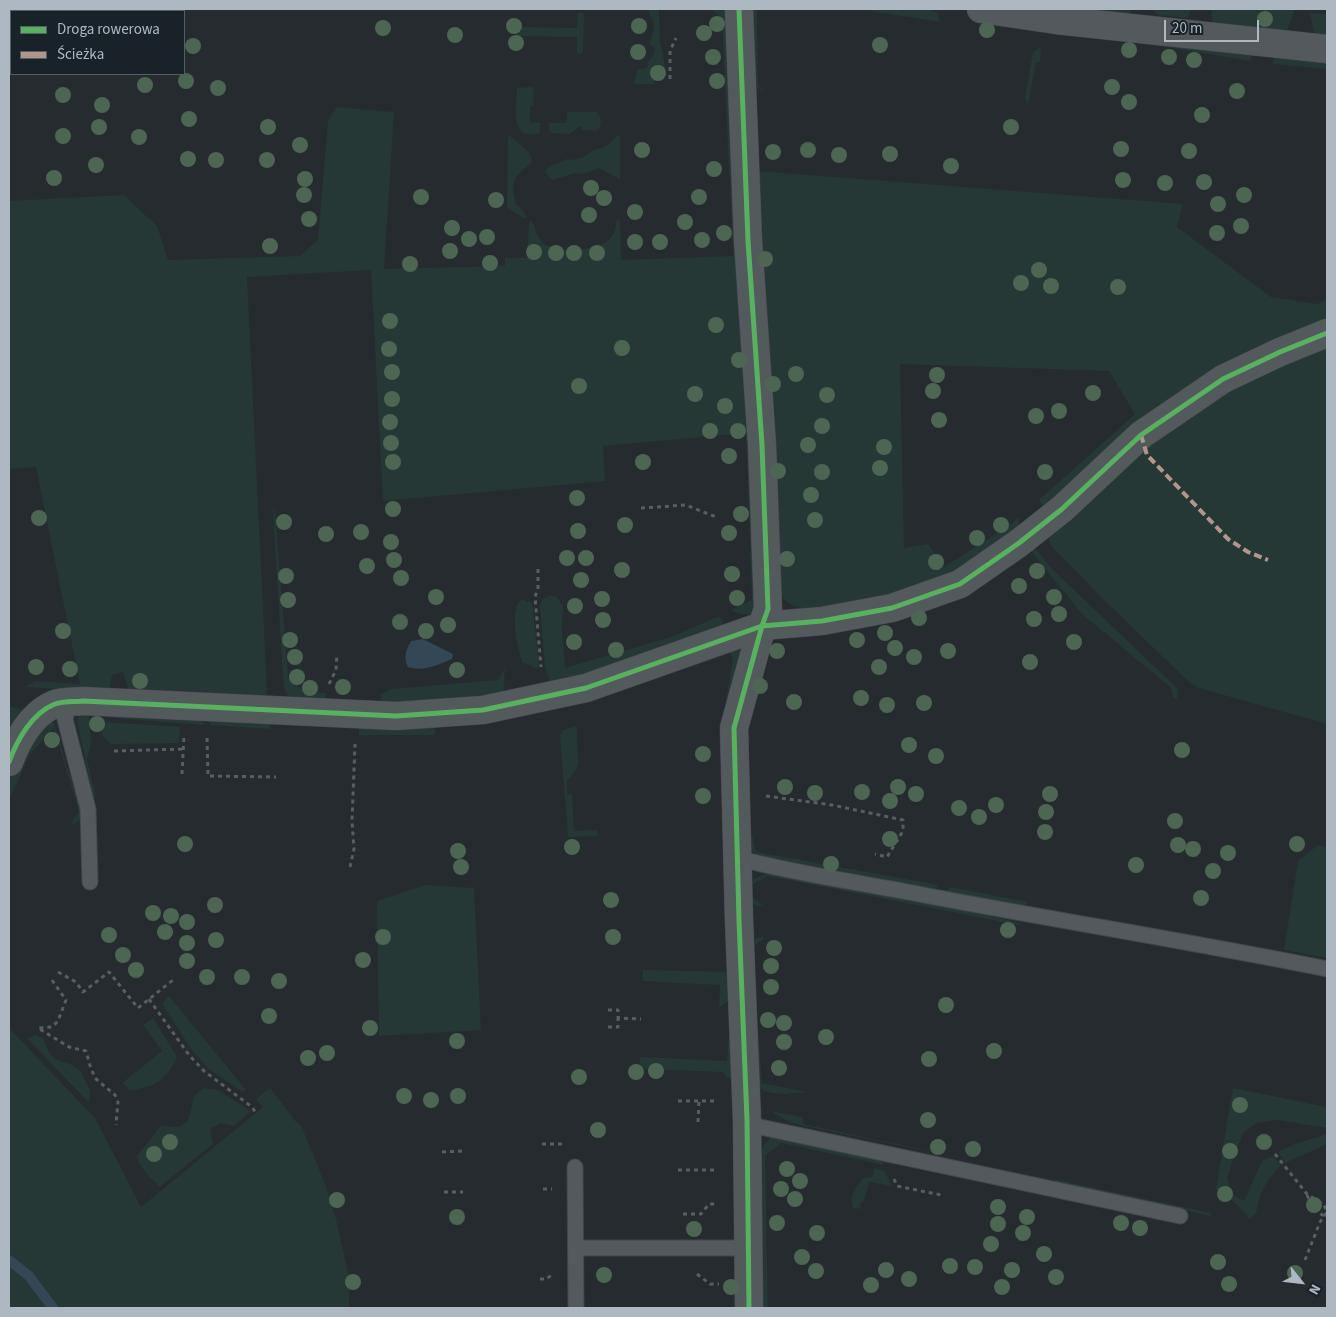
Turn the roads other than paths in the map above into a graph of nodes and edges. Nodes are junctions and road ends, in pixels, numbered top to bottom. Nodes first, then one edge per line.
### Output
1 (739, 9) edge
2 (983, 9) edge
3 (1057, 14) edge
4 (1327, 49) edge
5 (1327, 333) edge
6 (762, 626) junction
7 (69, 702) junction
8 (9, 762) edge
9 (737, 858) junction
10 (90, 882) dead end
11 (1327, 969) edge
12 (746, 1124) junction
13 (574, 1168) dead end
14 (1180, 1216) dead end
15 (576, 1248) junction
16 (749, 1248) junction
17 (576, 1308) edge
18 (749, 1308) edge

1 - 6 street
2 - 3 street
3 - 4 street
5 - 6 street
6 - 7 street
6 - 9 street
7 - 8 street
7 - 10 lane
9 - 11 lane
9 - 12 street
12 - 14 lane
12 - 16 street
13 - 15 lane
15 - 16 lane
15 - 17 lane
16 - 18 street

